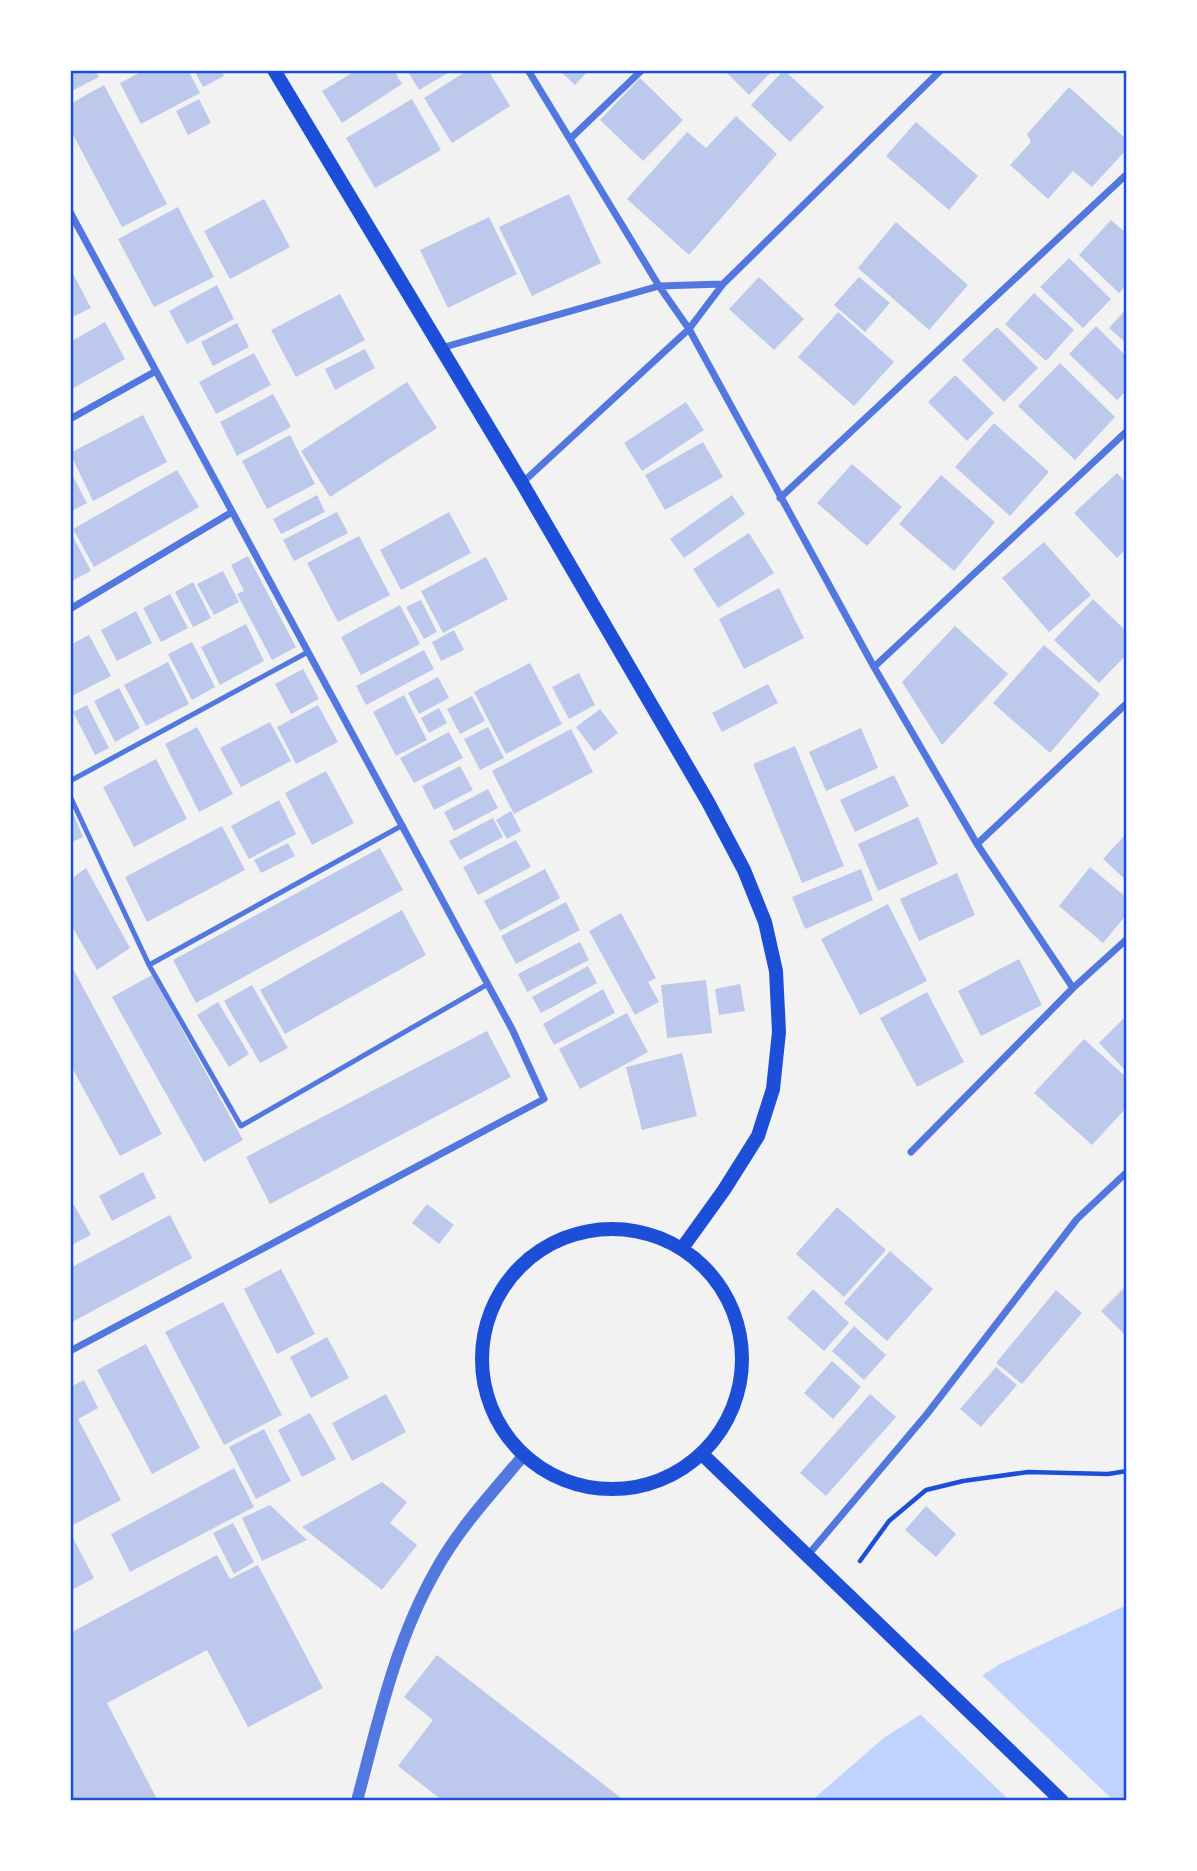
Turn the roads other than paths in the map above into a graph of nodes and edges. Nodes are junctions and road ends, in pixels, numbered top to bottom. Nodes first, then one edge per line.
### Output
1 (274, 70) edge
2 (528, 70) edge
3 (642, 70) edge
4 (941, 70) edge
5 (570, 139) junction
6 (1127, 174) edge
7 (70, 212) edge
8 (73, 226) edge
9 (723, 284) junction
10 (659, 286) junction
11 (689, 329) junction
12 (441, 348) junction
13 (156, 371) junction
14 (70, 419) edge
15 (1127, 431) edge
16 (522, 483) junction
17 (780, 498) junction
18 (232, 512) junction
19 (70, 609) edge
20 (308, 652) junction
21 (874, 667) junction
22 (1127, 703) edge
23 (70, 781) edge
24 (70, 796) edge
25 (402, 825) junction
26 (976, 844) junction
27 (1127, 939) edge
28 (149, 965) junction
29 (488, 984) junction
30 (1073, 988) junction
31 (911, 1152) dead end
32 (1127, 1172) edge
33 (682, 1247) junction
34 (70, 1351) edge
35 (702, 1454) junction
36 (523, 1456) junction
37 (807, 1556) junction
38 (357, 1801) edge
39 (1062, 1801) edge

1 - 12 main road
2 - 5 street
3 - 5 street
4 - 9 street
5 - 10 street
6 - 17 street
7 - 8 street
8 - 13 street
9 - 10 street
9 - 11 street
10 - 11 street
10 - 12 street
11 - 16 street
11 - 17 street
12 - 16 main road
13 - 14 street
13 - 18 street
15 - 21 street
16 - 33 main road
17 - 21 street
18 - 19 street
18 - 20 street
20 - 23 lane
20 - 25 street
21 - 26 street
22 - 26 street
24 - 28 lane
25 - 28 lane
25 - 29 street
26 - 30 street
27 - 30 street
28 - 29 lane
29 - 34 street
30 - 31 street
32 - 37 street
33 - 35 main road
33 - 36 main road
35 - 36 main road
35 - 37 main road
36 - 38 street
37 - 39 main road

